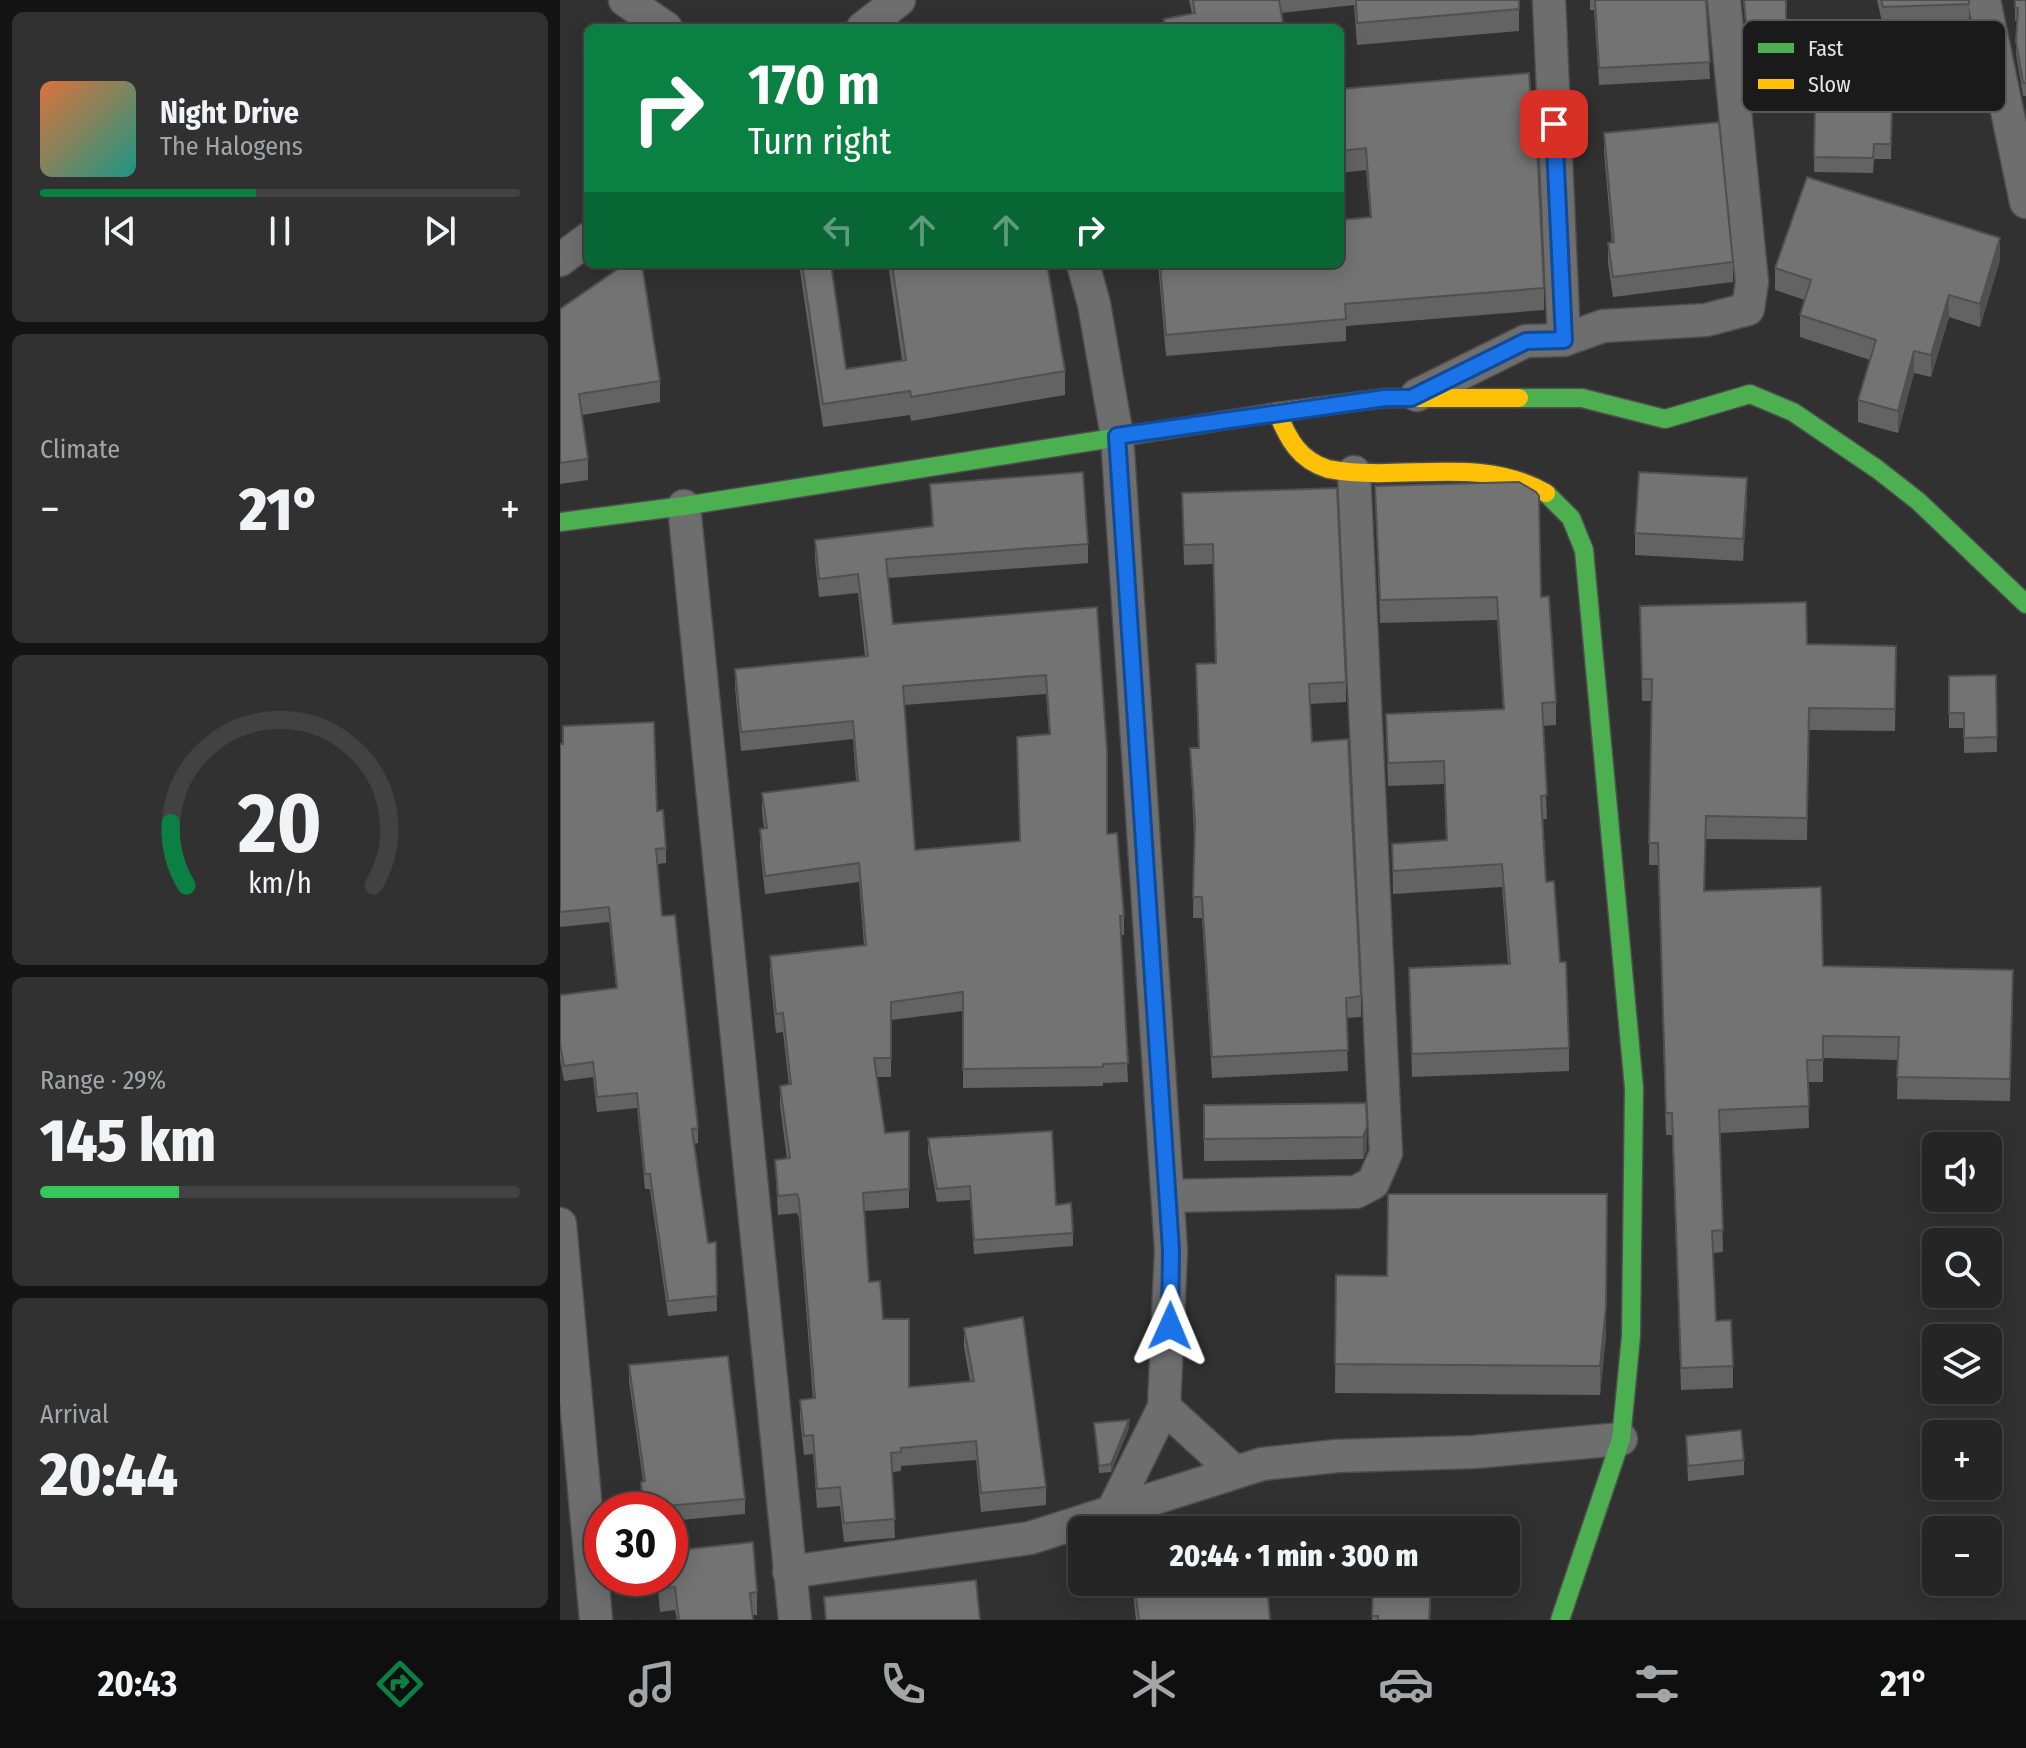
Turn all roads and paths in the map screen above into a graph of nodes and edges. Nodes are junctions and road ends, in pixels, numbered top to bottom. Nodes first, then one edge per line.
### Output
1 (899, 0) edge
2 (1549, 0) edge
3 (1724, 0) edge
4 (1984, 0) edge
5 (1988, 20) edge
6 (868, 24) edge
7 (2006, 106) edge
8 (2026, 202) edge
9 (584, 242) edge
10 (560, 260) edge
11 (1084, 268) edge
12 (1564, 340) junction
13 (1411, 398) junction
14 (1277, 412) junction
15 (1117, 436) junction
16 (1354, 472) junction
17 (684, 506) junction
18 (560, 522) edge
19 (2026, 604) edge
20 (1168, 1196) junction
21 (560, 1224) edge
22 (1164, 1407) junction
23 (1621, 1439) junction
24 (1235, 1472) junction
25 (1112, 1512) junction
26 (789, 1572) junction
27 (596, 1620) edge
28 (795, 1620) edge
29 (1560, 1620) edge

1 - 6 street
2 - 12 street
3 - 12 street
4 - 5 street
7 - 8 street
9 - 10 street
11 - 15 street
12 - 13 street
13 - 14 street
13 - 19 street
14 - 15 street
14 - 16 street
15 - 17 street
15 - 20 street
16 - 20 street
16 - 23 street
17 - 18 street
17 - 26 street
20 - 22 street
21 - 27 street
22 - 24 street
22 - 25 street
23 - 24 street
23 - 29 street
24 - 25 street
25 - 26 street
26 - 28 street

